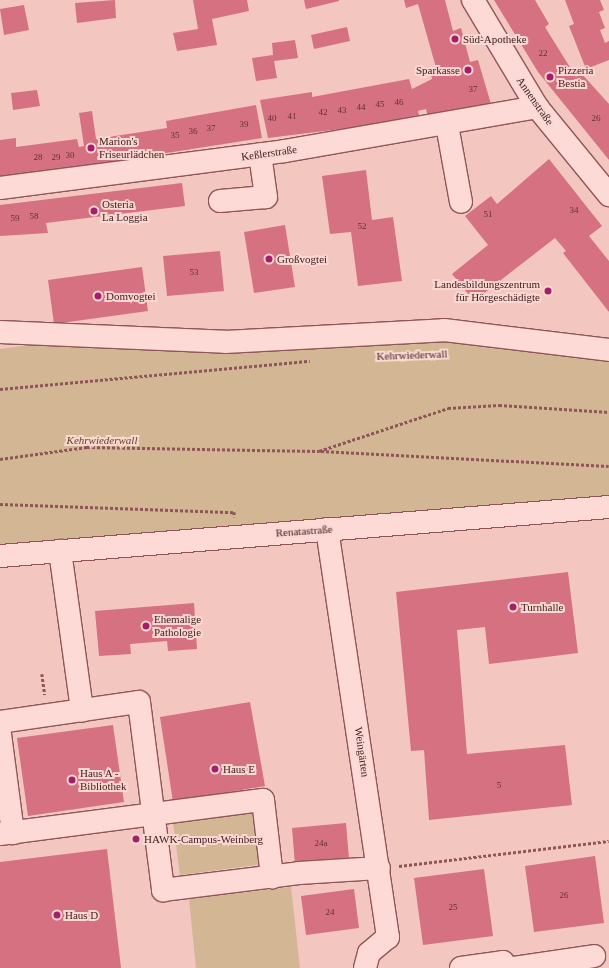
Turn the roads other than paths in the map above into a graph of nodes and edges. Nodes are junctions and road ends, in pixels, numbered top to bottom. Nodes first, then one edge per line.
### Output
1 (473, 0) edge
2 (537, 107) junction
3 (447, 126) junction
4 (260, 154) junction
5 (0, 188) edge
6 (609, 195) edge
7 (220, 201) dead end
8 (461, 202) dead end
9 (0, 332) edge
10 (609, 350) edge
11 (609, 507) edge
12 (327, 529) junction
13 (60, 551) junction
14 (0, 556) edge
15 (82, 710) junction
16 (0, 722) edge
17 (0, 734) edge
18 (153, 815) junction
19 (6, 834) edge
20 (379, 868) junction
21 (272, 877) junction
22 (594, 956) dead end
23 (365, 968) edge
24 (461, 968) edge
25 (503, 968) edge
26 (514, 968) edge

1 - 2 street, Annenstraße
2 - 3 street, Keßlerstraße
2 - 6 street, Annenstraße
3 - 4 street, Keßlerstraße
3 - 8 street
4 - 5 street, Keßlerstraße
4 - 7 street
9 - 10 street, Kehrwiederwall
11 - 12 street, Renatastraße
12 - 13 street, Renatastraße
12 - 20 street, Weingärten
13 - 14 street, Renatastraße
13 - 15 street
15 - 16 street
15 - 18 street
17 - 19 street
18 - 19 street
18 - 21 street
18 - 21 street
20 - 21 street
20 - 23 street, Weingärten
22 - 26 street
24 - 25 street

